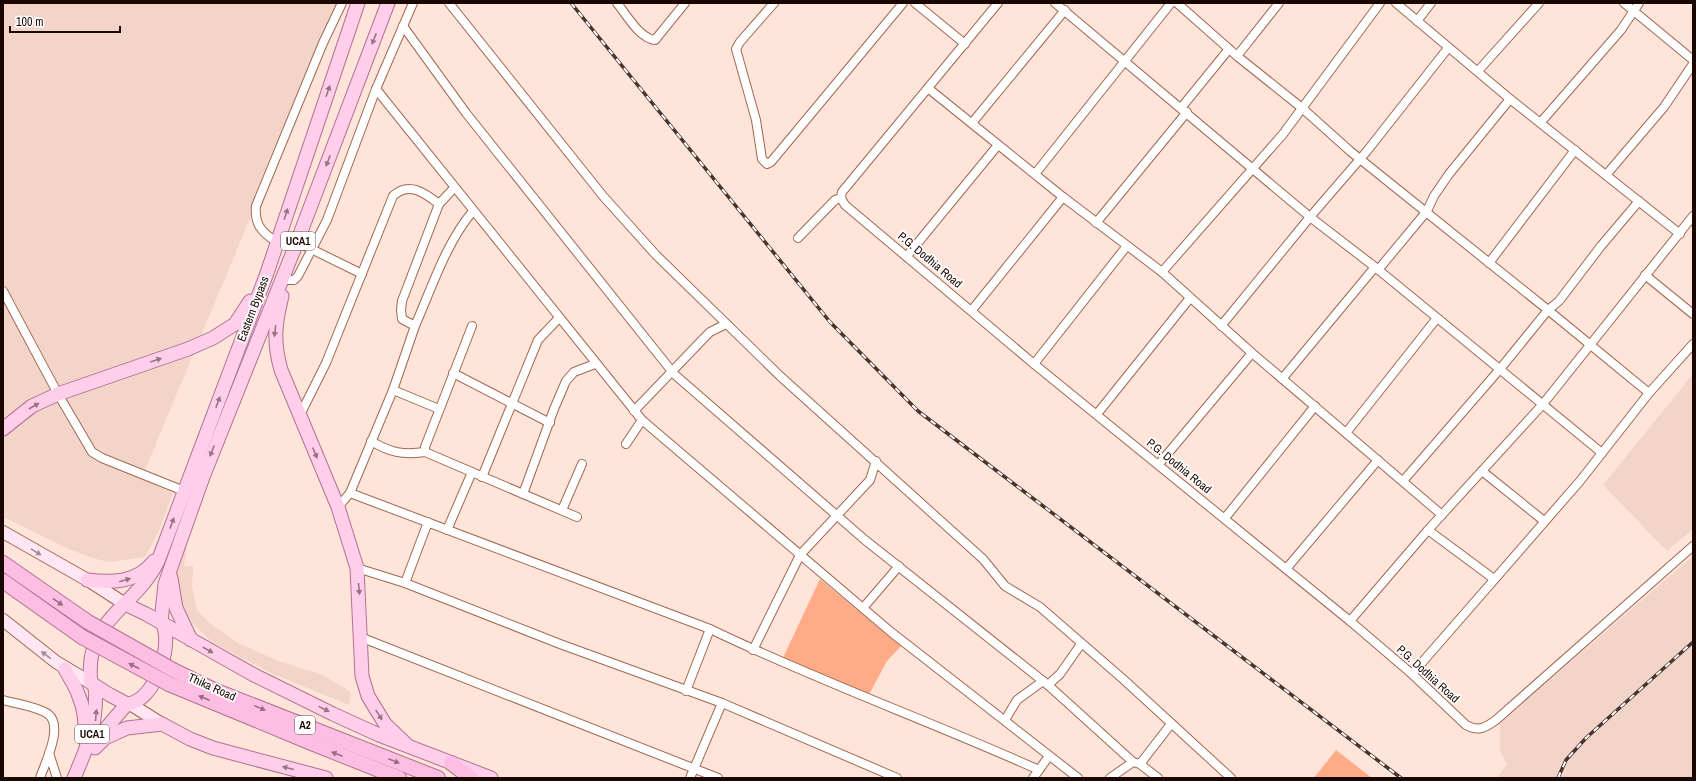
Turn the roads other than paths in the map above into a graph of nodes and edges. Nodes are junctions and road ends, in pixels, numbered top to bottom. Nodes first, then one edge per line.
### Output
1 (342, 3) edge
2 (358, 3) edge
3 (388, 3) edge
4 (413, 3) edge
5 (449, 3) edge
6 (617, 3) edge
7 (685, 3) edge
8 (774, 3) edge
9 (903, 3) edge
10 (915, 3) edge
11 (998, 3) edge
12 (1056, 3) edge
13 (1171, 3) edge
14 (1177, 3) edge
15 (1279, 3) edge
16 (1380, 3) edge
17 (1396, 3) edge
18 (1432, 3) edge
19 (1539, 3) edge
20 (1624, 3) edge
21 (1637, 6) edge
22 (1065, 10) junction
23 (1417, 21) junction
24 (403, 26) junction
25 (965, 44) junction
26 (1448, 48) junction
27 (1229, 49) junction
28 (1237, 56) junction
29 (1693, 60) edge
30 (1125, 61) junction
31 (1693, 64) edge
32 (1478, 71) junction
33 (929, 88) junction
34 (376, 89) junction
35 (1510, 99) junction
36 (1302, 108) junction
37 (1184, 110) junction
38 (1541, 122) junction
39 (972, 123) junction
40 (998, 145) junction
41 (1575, 150) junction
42 (1360, 158) junction
43 (1252, 168) junction
44 (1034, 174) junction
45 (1606, 175) junction
46 (454, 188) junction
47 (1063, 197) junction
48 (841, 198) junction
49 (1639, 201) junction
50 (439, 204) junction
51 (473, 211) junction
52 (1427, 211) junction
53 (1310, 217) junction
54 (1693, 217) edge
55 (1096, 223) junction
56 (1680, 234) junction
57 (798, 238) dead end
58 (277, 242) junction
59 (297, 242) junction
60 (1126, 247) junction
61 (312, 249) junction
62 (907, 256) junction
63 (1489, 263) junction
64 (288, 265) junction
65 (1376, 269) junction
66 (1162, 272) junction
67 (267, 273) junction
68 (362, 274) junction
69 (1645, 275) junction
70 (285, 280) junction
71 (3, 291) edge
72 (1190, 298) junction
73 (972, 310) junction
74 (1548, 310) junction
75 (1693, 314) edge
76 (559, 318) junction
77 (1437, 318) junction
78 (726, 324) junction
79 (415, 326) junction
80 (472, 326) dead end
81 (1221, 326) junction
82 (1589, 344) junction
83 (1693, 344) edge
84 (1252, 353) junction
85 (595, 364) junction
86 (1034, 364) junction
87 (1500, 369) junction
88 (672, 372) junction
89 (453, 373) junction
90 (1282, 379) junction
91 (393, 390) junction
92 (1649, 393) junction
93 (58, 394) junction
94 (512, 403) junction
95 (1543, 404) junction
96 (1315, 406) junction
97 (440, 409) junction
98 (634, 411) junction
99 (1097, 414) junction
100 (299, 418) junction
101 (642, 420) junction
102 (550, 423) junction
103 (3, 429) edge
104 (1346, 433) junction
105 (371, 442) junction
106 (626, 444) dead end
107 (425, 452) junction
108 (1602, 453) junction
109 (1378, 460) junction
110 (876, 461) junction
111 (582, 464) dead end
112 (1159, 464) junction
113 (1482, 471) junction
114 (472, 472) junction
115 (482, 477) junction
116 (1403, 481) junction
117 (184, 491) junction
118 (350, 492) junction
119 (524, 494) junction
120 (338, 507) junction
121 (562, 510) junction
122 (1442, 515) junction
123 (837, 516) junction
124 (577, 517) dead end
125 (1225, 518) junction
126 (1544, 521) junction
127 (428, 522) junction
128 (447, 530) junction
129 (1428, 530) junction
130 (3, 532) edge
131 (1693, 546) edge
132 (162, 550) junction
133 (800, 555) junction
134 (3, 563) edge
135 (171, 565) junction
136 (899, 566) junction
137 (357, 568) junction
138 (1286, 569) junction
139 (1494, 579) junction
140 (86, 580) junction
141 (3, 581) edge
142 (405, 583) junction
143 (126, 604) junction
144 (863, 608) junction
145 (3, 620) edge
146 (1350, 621) junction
147 (162, 622) junction
148 (710, 629) junction
149 (360, 637) junction
150 (191, 640) junction
151 (1081, 644) junction
152 (753, 650) junction
153 (65, 669) junction
154 (1412, 674) junction
155 (1046, 683) junction
156 (93, 684) junction
157 (686, 691) junction
158 (3, 700) edge
159 (722, 703) junction
160 (129, 704) junction
161 (1005, 720) junction
162 (162, 724) junction
163 (1171, 724) junction
164 (407, 745) junction
165 (90, 751) junction
166 (49, 752) junction
167 (1049, 756) junction
168 (451, 763) junction
169 (1137, 763) junction
170 (694, 768) junction
171 (1039, 770) junction
172 (40, 778) edge
173 (56, 778) edge
174 (74, 778) edge
175 (83, 778) edge
176 (326, 778) edge
177 (399, 778) edge
178 (438, 778) edge
179 (471, 778) edge
180 (491, 778) edge
181 (690, 778) edge
182 (718, 778) edge
183 (897, 778) edge
184 (1033, 778) edge
185 (1078, 778) edge
186 (1110, 778) edge
187 (1158, 778) edge
188 (1231, 778) edge

1 - 58 street
58 -> 2 main road, Eastern Bypass
3 -> 59 main road, Eastern Bypass / UCA1
4 - 24 street
5 - 78 street
6 - 7 street
8 - 9 street
10 - 25 street
11 - 25 street
12 - 22 street
13 - 30 street
14 - 27 street
15 - 28 street
16 - 36 street
17 - 23 street
18 - 23 street
19 - 32 street
20 - 21 street
21 - 29 street
21 - 38 street
22 - 30 street
22 - 39 street
23 - 26 street
24 - 34 street
24 - 88 street
25 - 33 street
26 - 32 street
26 - 42 street
27 - 28 street
27 - 37 street
28 - 36 street
30 - 37 street
30 - 44 street
31 - 45 street
32 - 35 street
33 - 39 street
33 - 48 street
34 - 46 street
34 - 61 street
35 - 38 street
35 - 52 street
36 - 42 street
36 - 43 street
37 - 43 street
37 - 55 street
38 - 41 street
39 - 40 street
40 - 44 street
40 - 62 street
41 - 45 street
41 - 63 street
42 - 52 street
42 - 53 street
43 - 53 street
43 - 66 street
44 - 47 street
45 - 49 street
46 - 50 street
46 - 51 street
47 - 55 street
47 - 73 street
48 - 57 street
48 - 62 street, P.G. Dodhia Road
49 - 56 street
49 - 74 street
50 - 68 street
50 - 79 street
51 - 76 street
51 - 79 street
52 - 63 street
52 - 65 street
53 - 65 street
53 - 81 street
54 - 56 street
55 - 60 street
56 - 69 street
58 - 67 main road, Eastern Bypass
59 - 61 street
59 - 64 main road, Eastern Bypass / UCA1
60 - 66 street
60 - 86 street
61 - 68 street
61 - 70 street
62 - 73 street, P.G. Dodhia Road
63 - 74 street
64 - 70 main road
64 -> 135 main road, Eastern Bypass / UCA1
65 - 77 street
65 - 90 street
66 - 72 street
93 -> 67 main road
117 -> 67 main road, Eastern Bypass
68 - 100 street
69 - 75 street
69 - 82 street
70 -> 100 main road
71 - 93 street
72 - 81 street
72 - 99 street
73 - 86 street, P.G. Dodhia Road
74 - 82 street
74 - 87 street
76 - 85 street
76 - 94 street
77 - 87 street
77 - 104 street
78 - 88 street
78 - 110 street
79 - 91 street
80 - 89 street
81 - 84 street
82 - 92 street
82 - 95 street
83 - 92 street
84 - 90 street
84 - 112 street
85 - 98 street
85 - 102 street
86 - 99 street, P.G. Dodhia Road
87 - 95 street
87 - 116 street
88 - 98 street
88 - 123 street
89 - 94 street
89 - 97 street
90 - 96 street
91 - 97 street
91 - 105 street
92 - 108 street
103 -> 93 main road
93 - 117 street
94 - 102 street
94 - 115 street
95 - 108 street
95 - 113 street
96 - 104 street
96 - 125 street
97 - 107 street
98 - 101 street
99 - 112 street, P.G. Dodhia Road
100 -> 120 main road
101 - 106 street
101 - 133 street
102 - 119 street
104 - 109 street
105 - 107 street
105 - 118 street
107 - 114 street
108 - 126 street
109 - 116 street
109 - 138 street
110 - 123 street
110 - 151 street
111 - 121 street
112 - 125 street, P.G. Dodhia Road
113 - 122 street
113 - 126 street
114 - 115 street
114 - 128 street
115 - 119 street
116 - 122 street
132 -> 117 main road, Eastern Bypass
118 - 120 street
118 - 127 street
119 - 121 street
120 - 137 main road
121 - 124 street
122 - 129 street
123 - 133 street
123 - 136 street
125 - 138 street, P.G. Dodhia Road
126 - 139 street
127 - 128 street
127 - 142 street
128 - 148 street
129 - 139 street
129 - 146 street
130 -> 140 main road
131 - 154 street, P.G. Dodhia Road
140 -> 132 main road
132 - 143 main road, Eastern Bypass
133 - 144 street
133 - 152 street
134 -> 178 highway, Thika Road / A2, bridge
135 - 147 main road, UCA1
135 - 150 main road
136 - 144 street
136 - 155 street
137 - 142 street
137 -> 149 main road
138 - 146 street, P.G. Dodhia Road
139 - 154 street
140 - 143 main road
177 -> 141 highway, Thika Road / A2, bridge
142 - 157 street
143 - 147 main road
143 - 156 main road
144 - 161 street
153 -> 145 main road
146 - 154 street, P.G. Dodhia Road
147 - 150 main road
147 - 160 main road
148 - 152 street
148 - 157 street
149 -> 164 main road
149 - 170 street
150 -> 164 main road
151 - 155 street
151 - 163 street
152 - 171 street
153 - 156 main road
153 - 165 main road
155 - 161 street
155 - 169 street
156 - 160 main road
165 -> 156 main road, UCA1
157 - 159 street
158 - 166 street
159 - 170 street
159 - 183 street
160 - 162 main road
160 - 165 main road, UCA1
161 - 167 street
162 - 165 main road
176 -> 162 main road
163 - 169 street
163 - 188 street
164 - 168 main road
165 - 174 main road, UCA1
165 - 175 main road, UCA1
166 - 172 street
166 - 173 street
167 - 171 street
167 - 185 street
168 - 179 highway
168 - 180 main road
169 - 186 street
169 - 187 street
170 - 181 street
170 - 182 street
171 - 184 street

